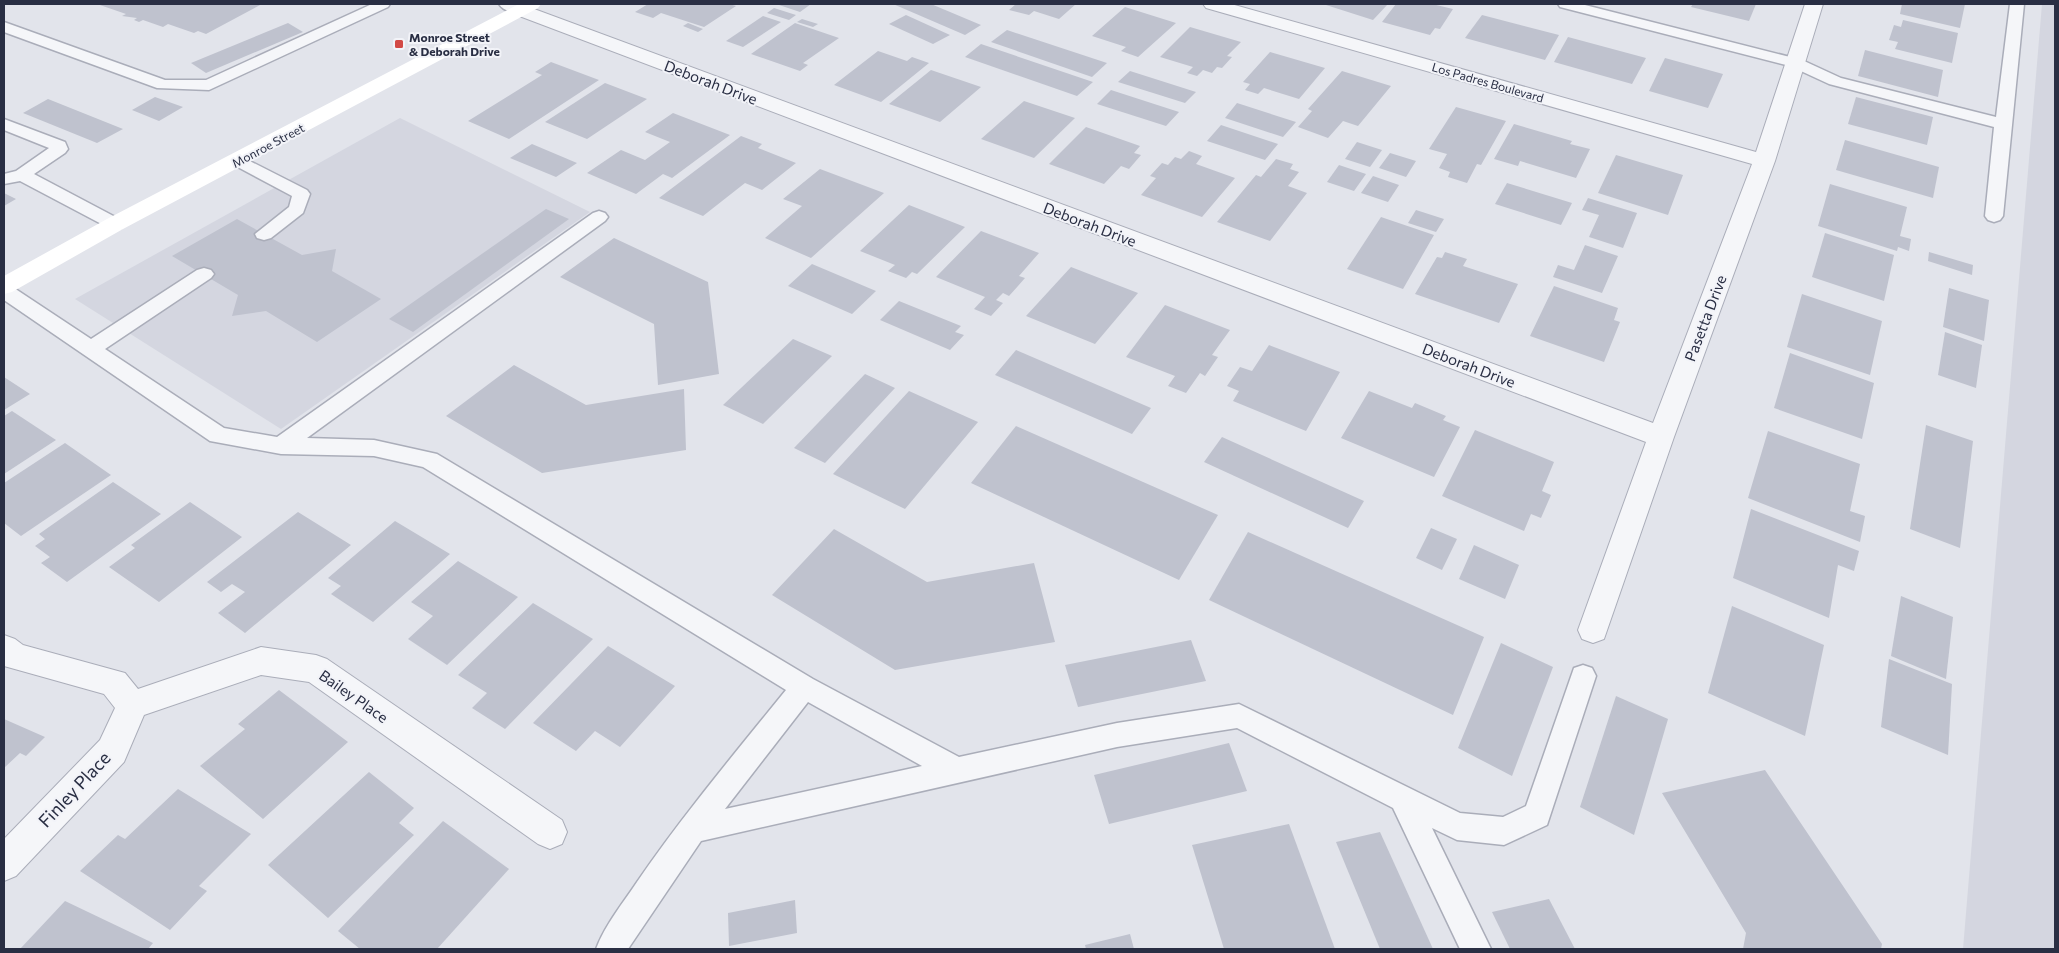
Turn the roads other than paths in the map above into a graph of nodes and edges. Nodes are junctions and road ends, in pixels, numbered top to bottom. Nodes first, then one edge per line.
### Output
1 (383, 4) edge
2 (1212, 4) edge
3 (1565, 4) edge
4 (1814, 4) edge
5 (2017, 4) edge
6 (519, 6) edge
7 (4, 26) edge
8 (1796, 63) junction
9 (4, 124) edge
10 (2002, 124) junction
11 (238, 160) junction
12 (1764, 161) junction
13 (22, 175) junction
14 (4, 179) edge
15 (1994, 216) dead end
16 (598, 217) dead end
17 (115, 224) junction
18 (264, 234) dead end
19 (204, 274) dead end
20 (4, 286) edge
21 (4, 291) edge
22 (91, 349) junction
23 (1660, 437) junction
24 (281, 446) junction
25 (1592, 630) dead end
26 (4, 648) edge
27 (1582, 676) dead end
28 (804, 687) junction
29 (132, 705) junction
30 (958, 771) junction
31 (1403, 799) junction
32 (691, 830) junction
33 (550, 832) dead end
34 (4, 864) edge
35 (611, 949) edge
36 (1476, 949) edge

1 - 7 lane
2 - 12 street, Los Padres Boulevard
3 - 8 lane
4 - 8 street, Pasetta Drive
5 - 10 lane
6 - 11 main road, Monroe Street
6 - 23 street, Deborah Drive
8 - 10 lane
8 - 12 street, Pasetta Drive
9 - 13 lane
10 - 15 lane
11 - 17 main road, Monroe Street
11 - 18 lane
12 - 23 street, Pasetta Drive
13 - 14 lane
13 - 17 lane
16 - 24 lane
17 - 20 main road, Monroe Street
19 - 22 lane
21 - 22 lane
22 - 24 lane
23 - 25 street, Pasetta Drive
24 - 28 lane
26 - 29 street
27 - 31 lane
28 - 30 lane
28 - 32 lane
29 - 33 street, Bailey Place
29 - 34 street, Finley Place
30 - 31 lane
30 - 32 lane
31 - 36 lane
32 - 35 lane

